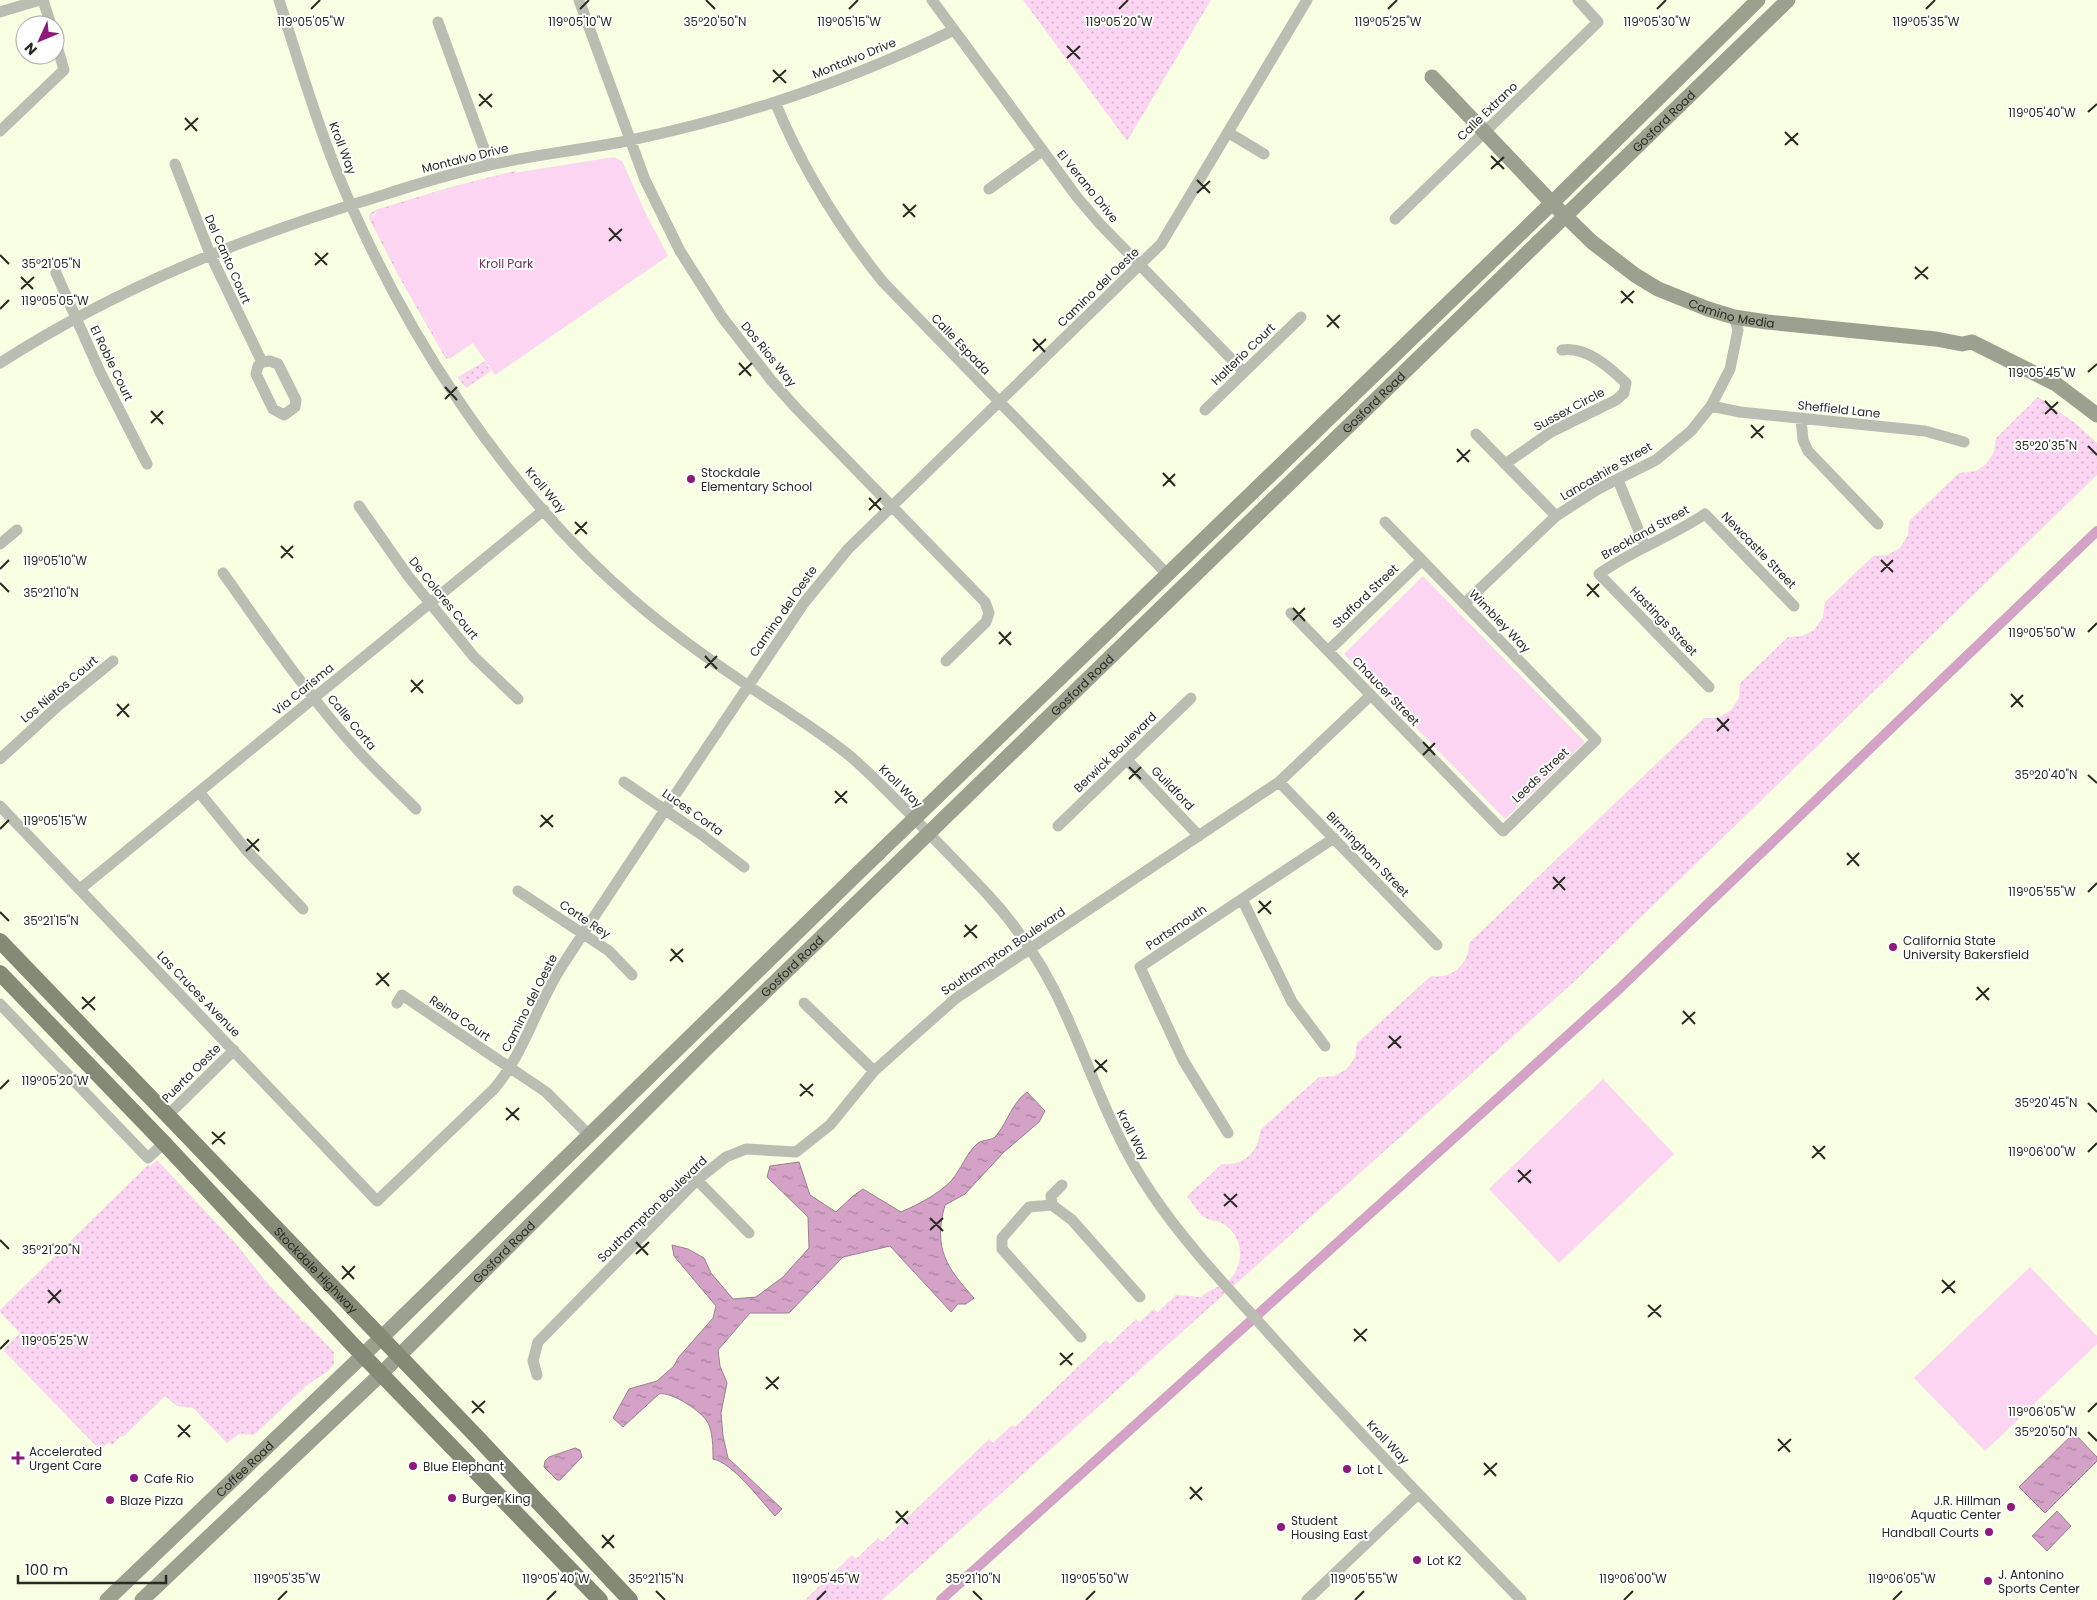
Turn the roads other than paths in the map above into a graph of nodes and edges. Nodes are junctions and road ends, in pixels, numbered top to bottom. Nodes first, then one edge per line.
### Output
1 (41, 0) edge
2 (279, 0) edge
3 (932, 0) edge
4 (1307, 0) edge
5 (1578, 0) edge
6 (1758, 0) edge
7 (1788, 0) edge
8 (583, 1) edge
9 (0, 12) edge
10 (47, 15) edge
11 (438, 22) dead end
12 (954, 30) junction
13 (63, 65) edge
14 (1432, 77) dead end
15 (775, 102) junction
16 (0, 131) edge
17 (1485, 132) junction
18 (1229, 133) junction
19 (630, 140) junction
20 (1042, 151) junction
21 (1264, 154) dead end
22 (175, 164) dead end
23 (490, 165) junction
24 (990, 189) dead end
25 (1552, 202) junction
26 (351, 205) junction
27 (1565, 216) junction
28 (1395, 219) dead end
29 (210, 254) junction
30 (1140, 266) junction
31 (56, 273) dead end
32 (1300, 317) dead end
33 (1734, 317) junction
34 (75, 318) junction
35 (1562, 350) dead end
36 (262, 362) junction
37 (0, 363) edge
38 (1244, 372) junction
39 (999, 402) junction
40 (1711, 406) junction
41 (1205, 410) dead end
42 (2097, 415) edge
43 (1801, 419) junction
44 (1476, 434) dead end
45 (1964, 442) dead end
46 (147, 464) dead end
47 (1505, 464) junction
48 (1618, 480) junction
49 (359, 506) dead end
50 (892, 506) junction
51 (544, 510) junction
52 (1704, 514) joint
53 (1556, 516) junction
54 (1385, 522) dead end
55 (1878, 524) dead end
56 (17, 530) dead end
57 (0, 544) edge
58 (1645, 546) junction
59 (1422, 560) junction
60 (223, 572) dead end
61 (1167, 574) junction
62 (1599, 574) joint
63 (430, 604) junction
64 (1464, 604) junction
65 (1794, 606) dead end
66 (1291, 613) dead end
67 (1328, 651) junction
68 (114, 661) dead end
69 (946, 661) dead end
70 (748, 686) junction
71 (1709, 687) dead end
72 (1370, 695) junction
73 (314, 698) junction
74 (1191, 698) dead end
75 (518, 699) dead end
76 (1596, 740) joint
77 (0, 759) edge
78 (1127, 760) junction
79 (624, 782) dead end
80 (1279, 782) junction
81 (199, 792) junction
82 (0, 806) edge
83 (416, 809) dead end
84 (666, 810) junction
85 (914, 819) junction
86 (1058, 826) dead end
87 (1502, 831) joint
88 (929, 833) junction
89 (1199, 836) junction
90 (1334, 838) junction
91 (744, 867) dead end
92 (80, 889) junction
93 (518, 890) dead end
94 (1242, 899) junction
95 (303, 909) dead end
96 (583, 934) junction
97 (0, 941) edge
98 (1437, 945) dead end
99 (1030, 948) junction
100 (0, 973) edge
101 (632, 975) dead end
102 (397, 1003) dead end
103 (804, 1003) dead end
104 (0, 1004) edge
105 (68, 1043) junction
106 (1325, 1046) dead end
107 (234, 1050) junction
108 (511, 1068) junction
109 (874, 1071) junction
110 (167, 1116) junction
111 (1228, 1133) dead end
112 (590, 1135) junction
113 (164, 1143) junction
114 (698, 1180) junction
115 (1062, 1185) dead end
116 (377, 1200) joint
117 (1052, 1205) junction
118 (750, 1233) dead end
119 (1140, 1297) dead end
120 (1081, 1337) dead end
121 (381, 1338) junction
122 (362, 1354) junction
123 (399, 1356) junction
124 (381, 1374) junction
125 (537, 1376) dead end
126 (1418, 1494) junction
127 (134, 1574) junction
128 (146, 1596) edge
129 (107, 1600) edge
130 (600, 1600) edge
131 (630, 1600) edge
132 (1307, 1600) edge
133 (1521, 1600) edge

1 - 9 street
1 - 10 street
2 - 26 street, Kroll Way
3 - 12 street, El Verano Drive
4 - 18 street, Camino del Oeste
5 - 17 street, Calle Extrano
6 - 25 main road, Gosford Road
7 - 27 main road, Gosford Road
8 - 19 street, Dos Rios Way
11 - 23 street
12 - 15 street, Montalvo Drive
12 - 20 street, El Verano Drive
13 - 16 street
14 - 17 main road, Camino Media
15 - 19 street, Montalvo Drive
15 - 39 street, Calle Espada
17 - 25 main road, Camino Media
17 - 28 street, Calle Extrano
18 - 21 street
18 - 30 street, Camino del Oeste
19 - 23 street, Montalvo Drive
19 - 50 street, Dos Rios Way
20 - 24 street
20 - 30 street, El Verano Drive
22 - 29 street, Del Canto Court
23 - 26 street, Montalvo Drive
25 - 27 main road, Camino Media
25 - 61 main road, Gosford Road
26 - 29 street, Montalvo Drive
26 - 51 street, Kroll Way
27 - 33 main road, Camino Media
27 - 88 main road, Gosford Road
29 - 34 street, Montalvo Drive
29 - 36 street, Del Canto Court
30 - 38 street, El Verano Drive
30 - 39 street, Camino del Oeste
31 - 34 street, El Roble Court
32 - 38 street, Halterio Court
33 - 40 street, Lancashire Street
33 - 42 main road, Camino Media
34 - 37 street, Montalvo Drive
34 - 46 street, El Roble Court
35 - 47 street, Sussex Circle
36 - 36 street, Del Canto Court
38 - 41 street, Halterio Court
39 - 50 street, Camino del Oeste
39 - 61 street, Calle Espada
40 - 43 street, Sheffield Lane
40 - 48 street, Lancashire Street
43 - 45 street, Sheffield Lane
43 - 55 street
44 - 47 street
47 - 53 street
48 - 53 street, Lancashire Street
48 - 58 street
49 - 63 street, De Colores Court
50 - 69 street, Dos Rios Way
50 - 70 street, Camino del Oeste
51 - 63 street, Via Carisma
51 - 70 street, Kroll Way
52 - 58 street, Breckland Street
52 - 65 street, Newcastle Street
53 - 64 street, Lancashire Street
54 - 59 street, Wimbley Way
56 - 57 street
58 - 62 street, Breckland Street
59 - 64 street, Wimbley Way
59 - 67 street, Stafford Street
60 - 73 street, Calle Corta
61 - 85 main road, Gosford Road
62 - 71 street, Hastings Street
63 - 73 street, Via Carisma
63 - 75 street, De Colores Court
64 - 76 street, Wimbley Way
66 - 67 street, Chaucer Street
67 - 72 street, Chaucer Street
68 - 77 street, Los Nietos Court
70 - 84 street, Camino del Oeste
70 - 85 street, Kroll Way
72 - 80 street, Southampton Boulevard
72 - 87 street, Chaucer Street
73 - 81 street, Via Carisma
73 - 83 street, Calle Corta
74 - 78 street, Berwick Boulevard
76 - 87 street, Leeds Street
78 - 86 street, Berwick Boulevard
78 - 89 street, Guildford
79 - 84 street, Luces Corta
80 - 89 street, Southampton Boulevard
80 - 90 street, Birmingham Street
81 - 92 street, Via Carisma
81 - 95 street
82 - 92 street, Las Cruces Avenue
84 - 91 street, Luces Corta
84 - 96 street, Camino del Oeste
85 - 88 street, Kroll Way
85 - 112 main road, Gosford Road
88 - 99 street, Kroll Way
88 - 123 main road, Gosford Road
89 - 99 street, Southampton Boulevard
90 - 94 street, Partsmouth
90 - 98 street, Birmingham Street
92 - 107 street, Las Cruces Avenue
93 - 96 street, Corte Rey
94 - 106 street
94 - 111 street, Partsmouth
96 - 101 street, Corte Rey
96 - 108 street, Camino del Oeste
97 - 110 main road, Stockdale Highway
99 - 109 street, Southampton Boulevard
99 - 126 street, Kroll Way
100 - 105 main road, Stockdale Highway
102 - 108 street, Reina Court
103 - 109 street
104 - 113 street
105 - 110 main road
105 - 113 main road, Stockdale Highway
107 - 110 street, Puerta Oeste
107 - 116 street, Las Cruces Avenue
108 - 112 street
108 - 116 street, Camino del Oeste
109 - 114 street, Southampton Boulevard
110 - 121 main road, Stockdale Highway
112 - 121 main road, Gosford Road
113 - 122 main road, Stockdale Highway
114 - 118 street
114 - 125 street, Southampton Boulevard
115 - 117 street
117 - 119 street
117 - 120 street
121 - 122 main road, Coffee Road
121 - 123 main road, Stockdale Highway
122 - 124 main road, Stockdale Highway
122 - 127 main road, Coffee Road
123 - 124 main road, Gosford Road
123 - 131 main road, Stockdale Highway
124 - 128 main road, Coffee Road
124 - 130 main road, Stockdale Highway
126 - 132 street
126 - 133 street, Kroll Way
127 - 128 main road
127 - 129 main road, Coffee Road

